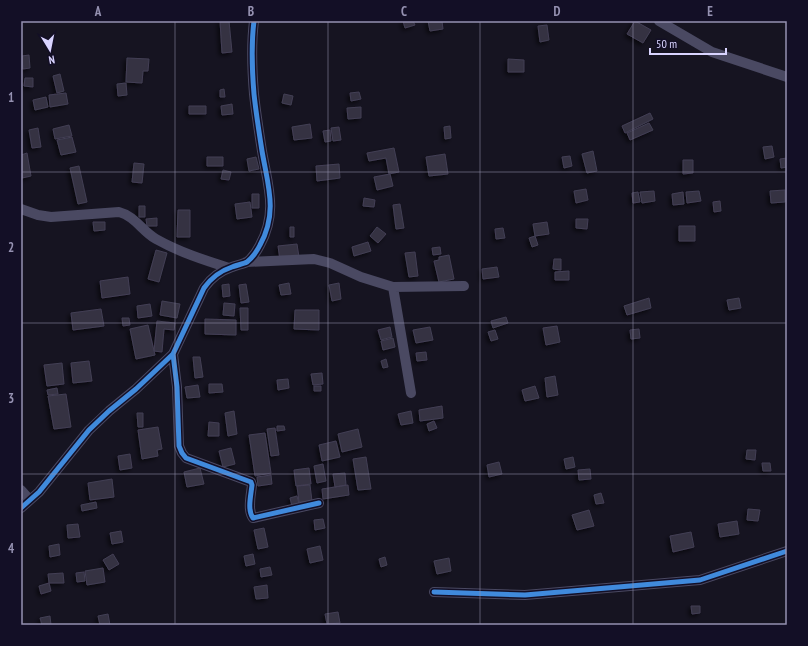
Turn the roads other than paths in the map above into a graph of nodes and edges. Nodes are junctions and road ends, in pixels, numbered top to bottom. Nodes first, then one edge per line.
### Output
1 (254, 21) edge
2 (659, 21) edge
3 (787, 77) edge
4 (21, 209) edge
5 (246, 262) junction
6 (229, 268) junction
7 (464, 286) dead end
8 (393, 287) junction
9 (173, 354) junction
10 (411, 392) dead end
11 (21, 490) edge
12 (30, 500) junction
13 (319, 503) dead end
14 (21, 508) edge
15 (787, 551) edge
16 (434, 592) dead end

1 - 5 street
2 - 3 street
4 - 6 street
5 - 6 street
5 - 8 street
6 - 9 street
7 - 8 street
8 - 10 street
9 - 12 street
9 - 13 street
11 - 12 street
12 - 14 street
15 - 16 street

